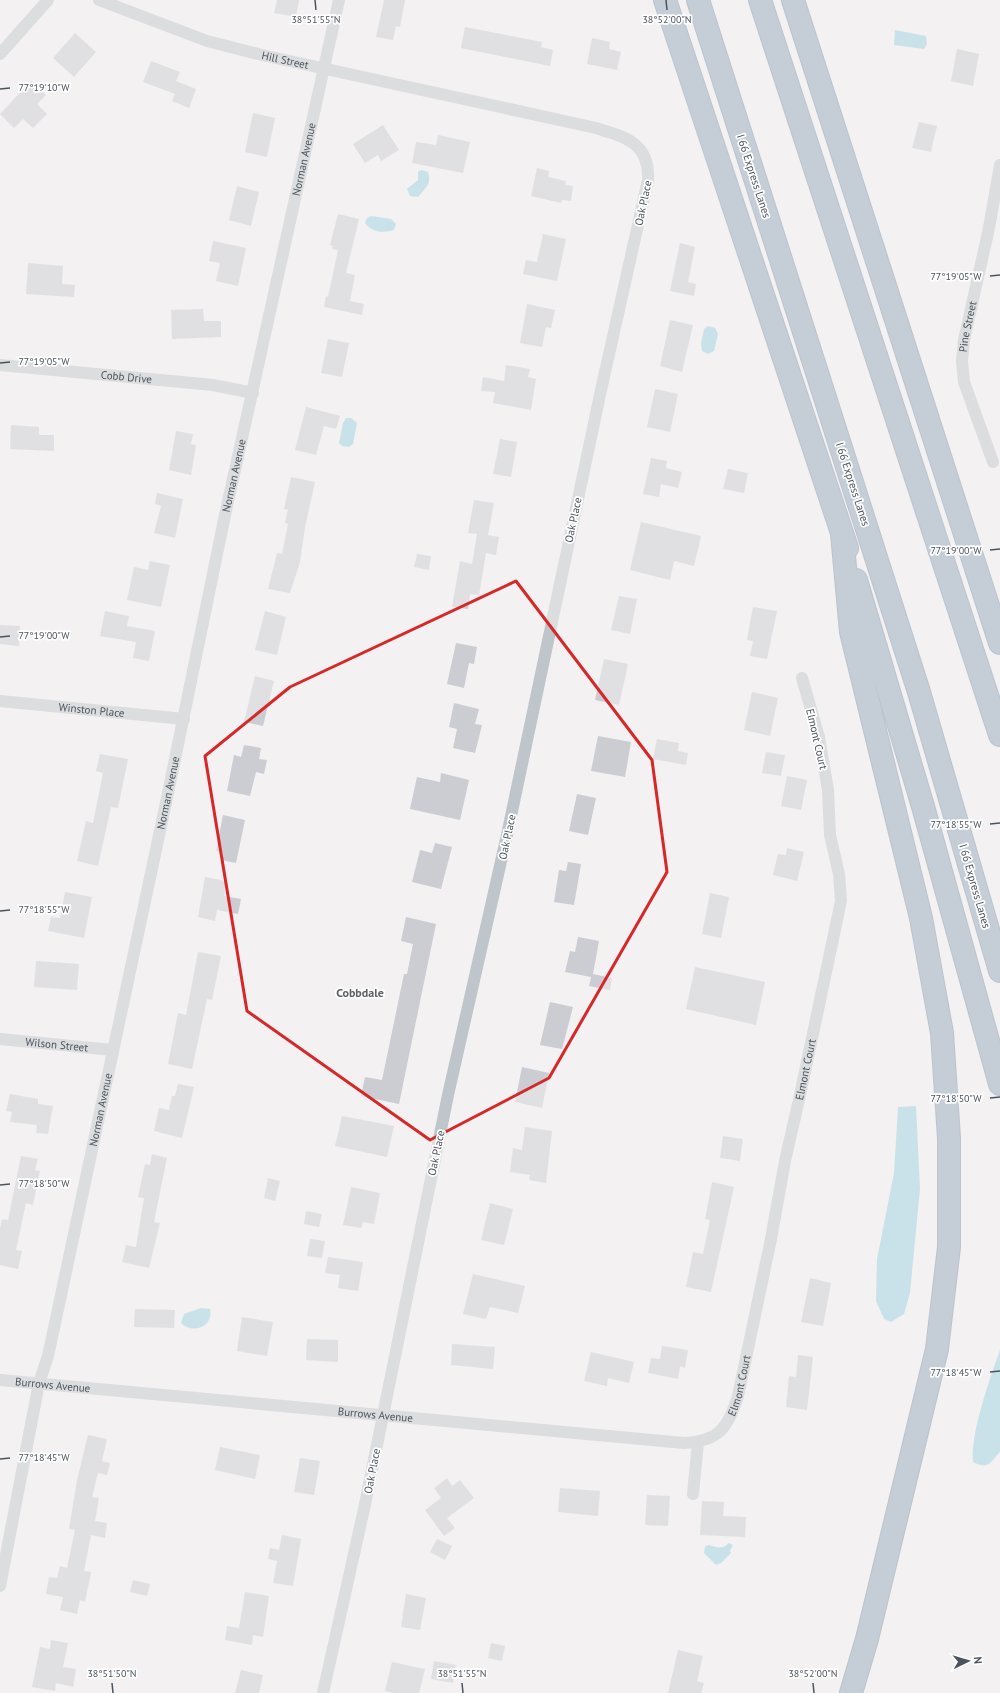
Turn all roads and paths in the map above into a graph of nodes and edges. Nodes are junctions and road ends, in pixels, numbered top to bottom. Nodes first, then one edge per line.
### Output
1 (48, 0) edge
2 (99, 0) edge
3 (339, 0) edge
4 (665, 0) edge
5 (698, 0) edge
6 (760, 0) edge
7 (793, 0) edge
8 (0, 54) edge
9 (324, 68) junction
10 (478, 101) joint
11 (1000, 165) edge
12 (996, 213) edge
13 (0, 365) edge
14 (253, 393) junction
15 (993, 462) dead end
16 (842, 534) junction
17 (1000, 643) edge
18 (802, 678) dead end
19 (0, 702) edge
20 (184, 719) junction
21 (1000, 735) edge
22 (1000, 972) edge
23 (0, 1039) edge
24 (112, 1050) junction
25 (1000, 1084) edge
26 (0, 1380) edge
27 (40, 1383) junction
28 (382, 1415) junction
29 (698, 1442) junction
30 (693, 1494) dead end
31 (0, 1586) edge
32 (323, 1693) edge
33 (851, 1693) edge

1 - 8 street
2 - 9 street, Hill Street
3 - 9 street, Norman Avenue
4 - 16 highway
5 - 22 highway, I 66 Express Lanes
6 - 21 highway
7 - 17 highway
9 - 10 street, Hill Street
9 - 14 street, Norman Avenue
10 - 28 street, Oak Place
11 - 12 street, Pine Street
12 - 15 street, Pine Street
13 - 14 street, Cobb Drive
14 - 20 street, Norman Avenue
16 - 25 highway
16 - 33 highway
18 - 29 street, Elmont Court
19 - 20 street, Winston Place
20 - 24 street, Norman Avenue
23 - 24 street, Wilson Street
24 - 27 street, Norman Avenue
26 - 27 street, Burrows Avenue
27 - 28 street, Burrows Avenue
27 - 31 street, Norman Avenue
28 - 29 street, Burrows Avenue
28 - 32 street, Oak Place
29 - 30 street

